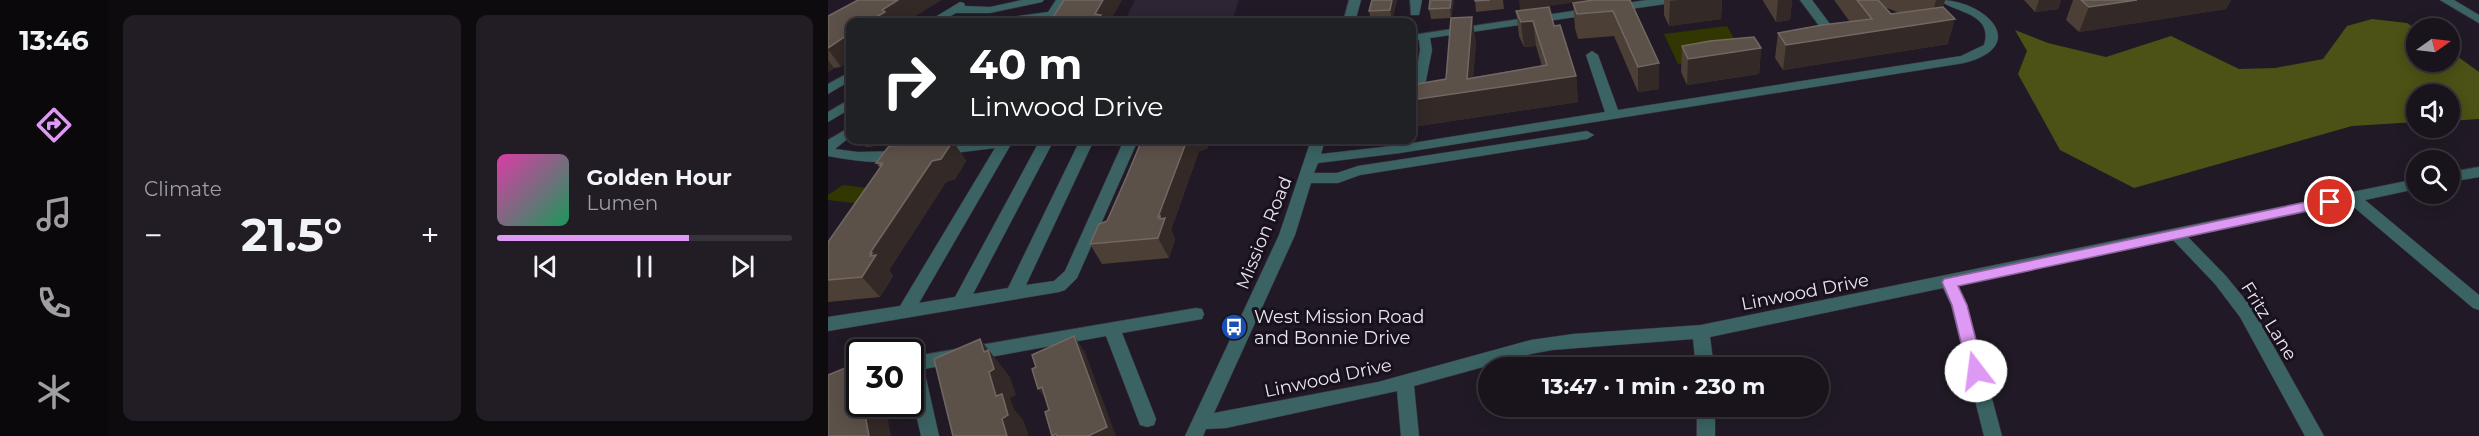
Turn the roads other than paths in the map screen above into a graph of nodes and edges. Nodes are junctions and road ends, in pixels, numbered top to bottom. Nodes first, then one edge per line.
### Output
1 (968, 0) edge
2 (1038, 0) edge
3 (1062, 0) edge
4 (1355, 0) edge
5 (1416, 0) edge
6 (1672, 0) edge
7 (1806, 0) edge
8 (1945, 0) edge
9 (2446, 0) edge
10 (953, 9) junction
11 (1414, 13) dead end
12 (939, 18) edge
13 (1051, 18) edge
14 (1350, 18) edge
15 (2479, 20) edge
16 (1830, 32) edge
17 (1418, 37) edge
18 (1592, 56) dead end
19 (846, 79) edge
20 (828, 90) edge
21 (1417, 95) edge
22 (846, 106) edge
23 (1614, 115) junction
24 (828, 118) edge
25 (846, 134) edge
26 (1587, 135) dead end
27 (990, 144) edge
28 (1004, 144) edge
29 (1045, 144) edge
30 (1085, 144) edge
31 (1129, 144) edge
32 (1317, 144) edge
33 (828, 149) edge
34 (1313, 159) junction
35 (2479, 172) edge
36 (2460, 175) edge
37 (1307, 178) junction
38 (2406, 186) edge
39 (2352, 198) junction
40 (2177, 234) junction
41 (1949, 282) junction
42 (1014, 293) junction
43 (960, 303) junction
44 (2479, 304) edge
45 (904, 312) junction
46 (1196, 314) dead end
47 (828, 324) edge
48 (1112, 328) junction
49 (1701, 332) junction
50 (1704, 357) edge
51 (924, 362) edge
52 (1405, 382) junction
53 (924, 412) edge
54 (1706, 417) edge
55 (1147, 418) dead end
56 (1197, 429) edge
57 (930, 436) edge
58 (1410, 436) edge
59 (1706, 436) edge
60 (1993, 436) edge
61 (2315, 436) edge

1 - 10 street
2 - 10 street
3 - 13 street
4 - 14 street
5 - 11 street
6 - 17 street
7 - 16 street
8 - 23 street
9 - 15 street
10 - 12 street
17 - 21 street
18 - 23 street
19 - 20 street
22 - 24 street
23 - 34 street
25 - 33 street
26 - 37 street
27 - 33 street
28 - 45 street
29 - 43 street
30 - 42 street
31 - 42 street
32 - 34 street, Mission Road
34 - 37 street, Mission Road
35 - 36 street
37 - 56 street, Mission Road
38 - 39 street, Linwood Drive
39 - 40 street, Linwood Drive
39 - 44 street
40 - 41 street, Linwood Drive
40 - 61 street, Fritz Lane
41 - 49 street, Linwood Drive
41 - 60 street
42 - 43 street
43 - 45 street
45 - 47 street
46 - 48 street
48 - 51 street
48 - 55 street
49 - 50 street
49 - 52 street, Linwood Drive
52 - 56 street, Linwood Drive
52 - 58 street
53 - 57 street
54 - 59 street

